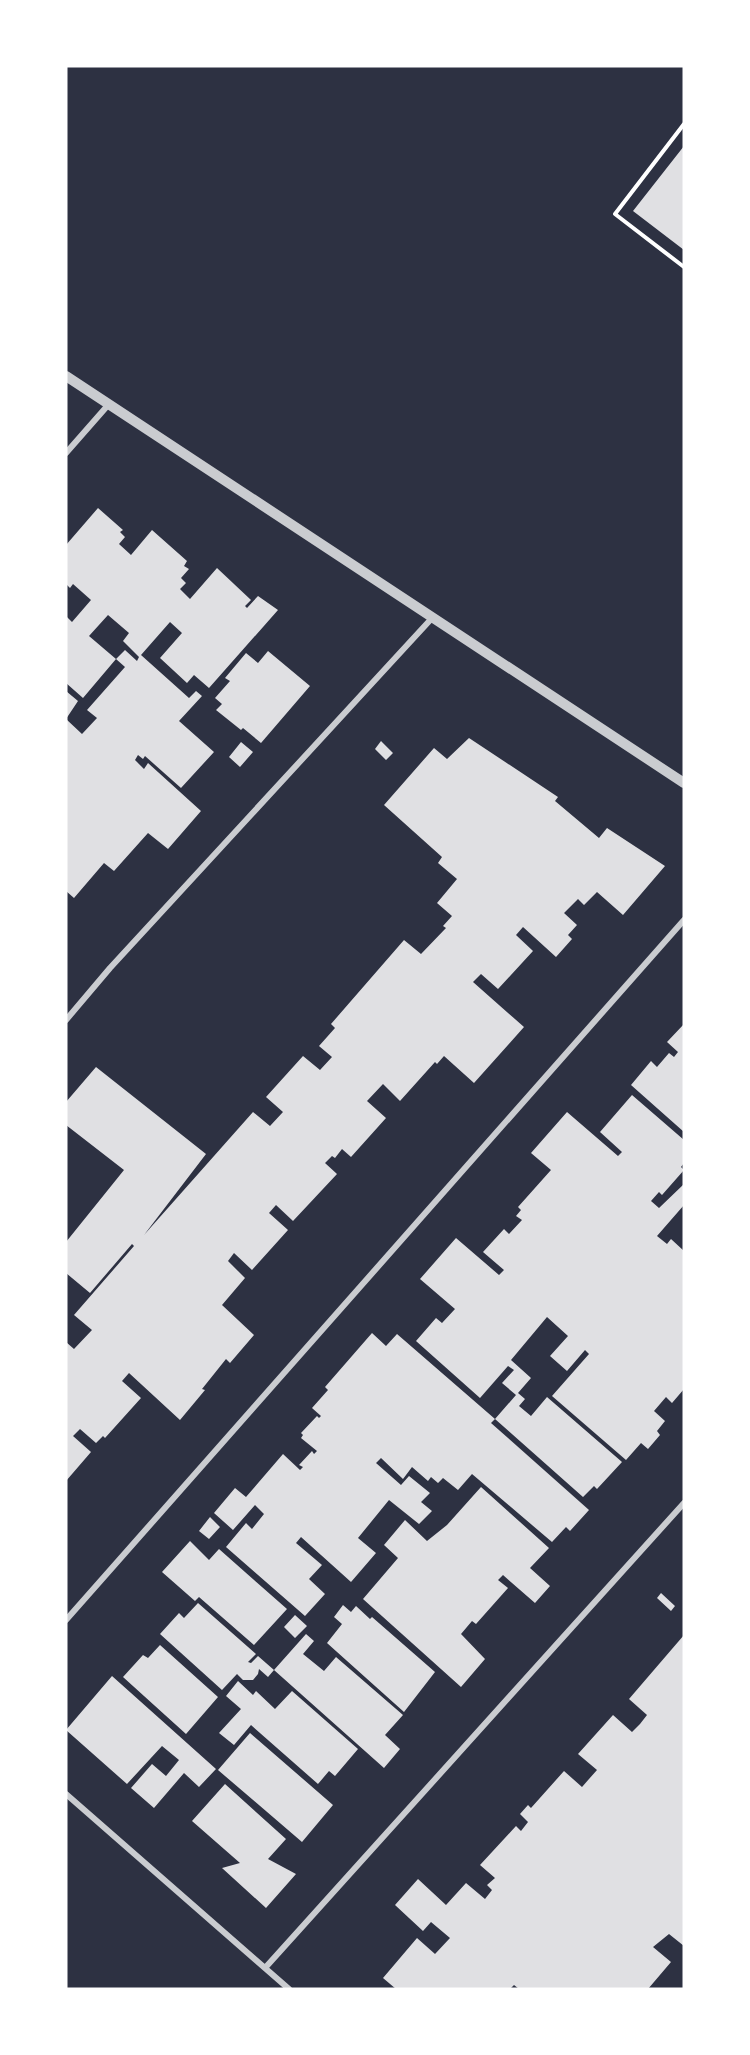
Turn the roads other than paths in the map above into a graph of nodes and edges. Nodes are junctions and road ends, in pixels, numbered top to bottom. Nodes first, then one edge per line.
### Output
1 (66, 376) edge
2 (109, 404) junction
3 (66, 453) edge
4 (433, 616) junction
5 (684, 783) edge
6 (684, 920) edge
7 (66, 1020) edge
8 (684, 1503) edge
9 (66, 1620) edge
10 (66, 1794) edge
11 (265, 1968) junction
12 (289, 1989) edge

1 - 2 street
2 - 3 street
2 - 4 street
4 - 5 street
4 - 7 street
6 - 9 street
8 - 11 street
10 - 11 street
11 - 12 street

